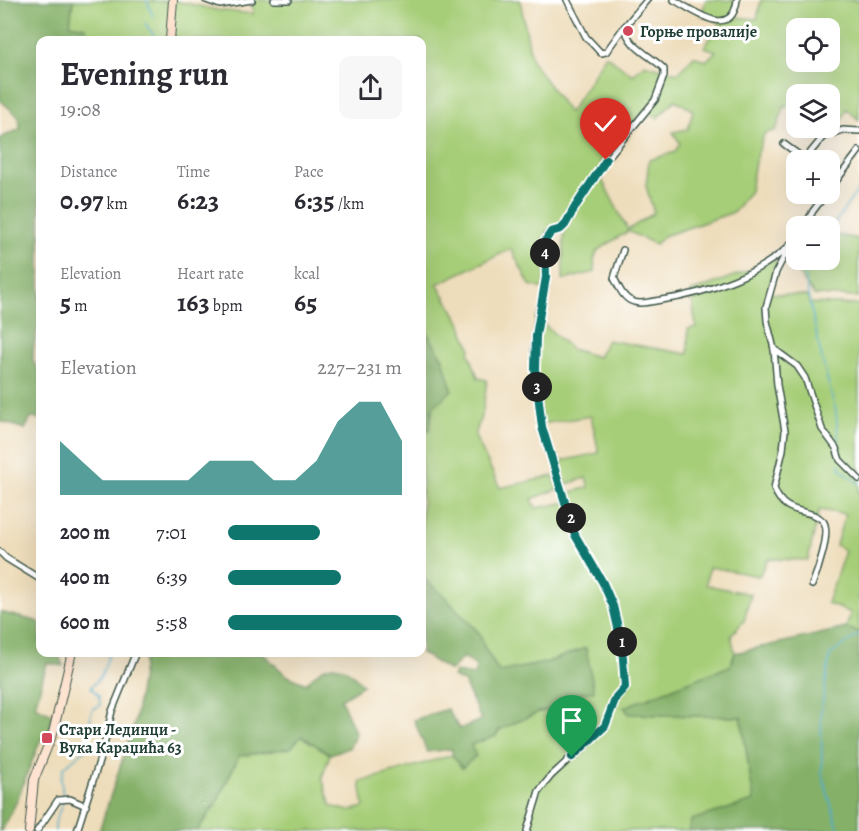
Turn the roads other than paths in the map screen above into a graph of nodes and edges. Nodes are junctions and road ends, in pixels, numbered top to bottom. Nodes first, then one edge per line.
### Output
1 (173, 0) edge
2 (206, 0) edge
3 (252, 0) edge
4 (274, 0) edge
5 (289, 0) edge
6 (567, 0) edge
7 (647, 0) edge
8 (674, 0) edge
9 (737, 0) edge
10 (625, 26) junction
11 (170, 36) edge
12 (859, 131) edge
13 (784, 144) dead end
14 (859, 151) edge
15 (840, 176) edge
16 (623, 250) dead end
17 (786, 251) edge
18 (786, 253) edge
19 (774, 348) junction
20 (859, 479) edge
21 (0, 552) edge
22 (36, 577) edge
23 (812, 585) dead end
24 (71, 657) edge
25 (134, 657) edge
26 (86, 806) junction
27 (29, 831) edge
28 (38, 831) edge
29 (77, 831) edge
30 (527, 831) edge

1 - 11 street
2 - 3 street
4 - 5 street
6 - 10 street
7 - 10 street
8 - 9 street
10 - 30 street
12 - 13 street
14 - 15 street
16 - 17 street
18 - 19 street
19 - 20 street
19 - 23 street
21 - 22 street
24 - 27 street
25 - 26 street
26 - 28 street
26 - 29 street

